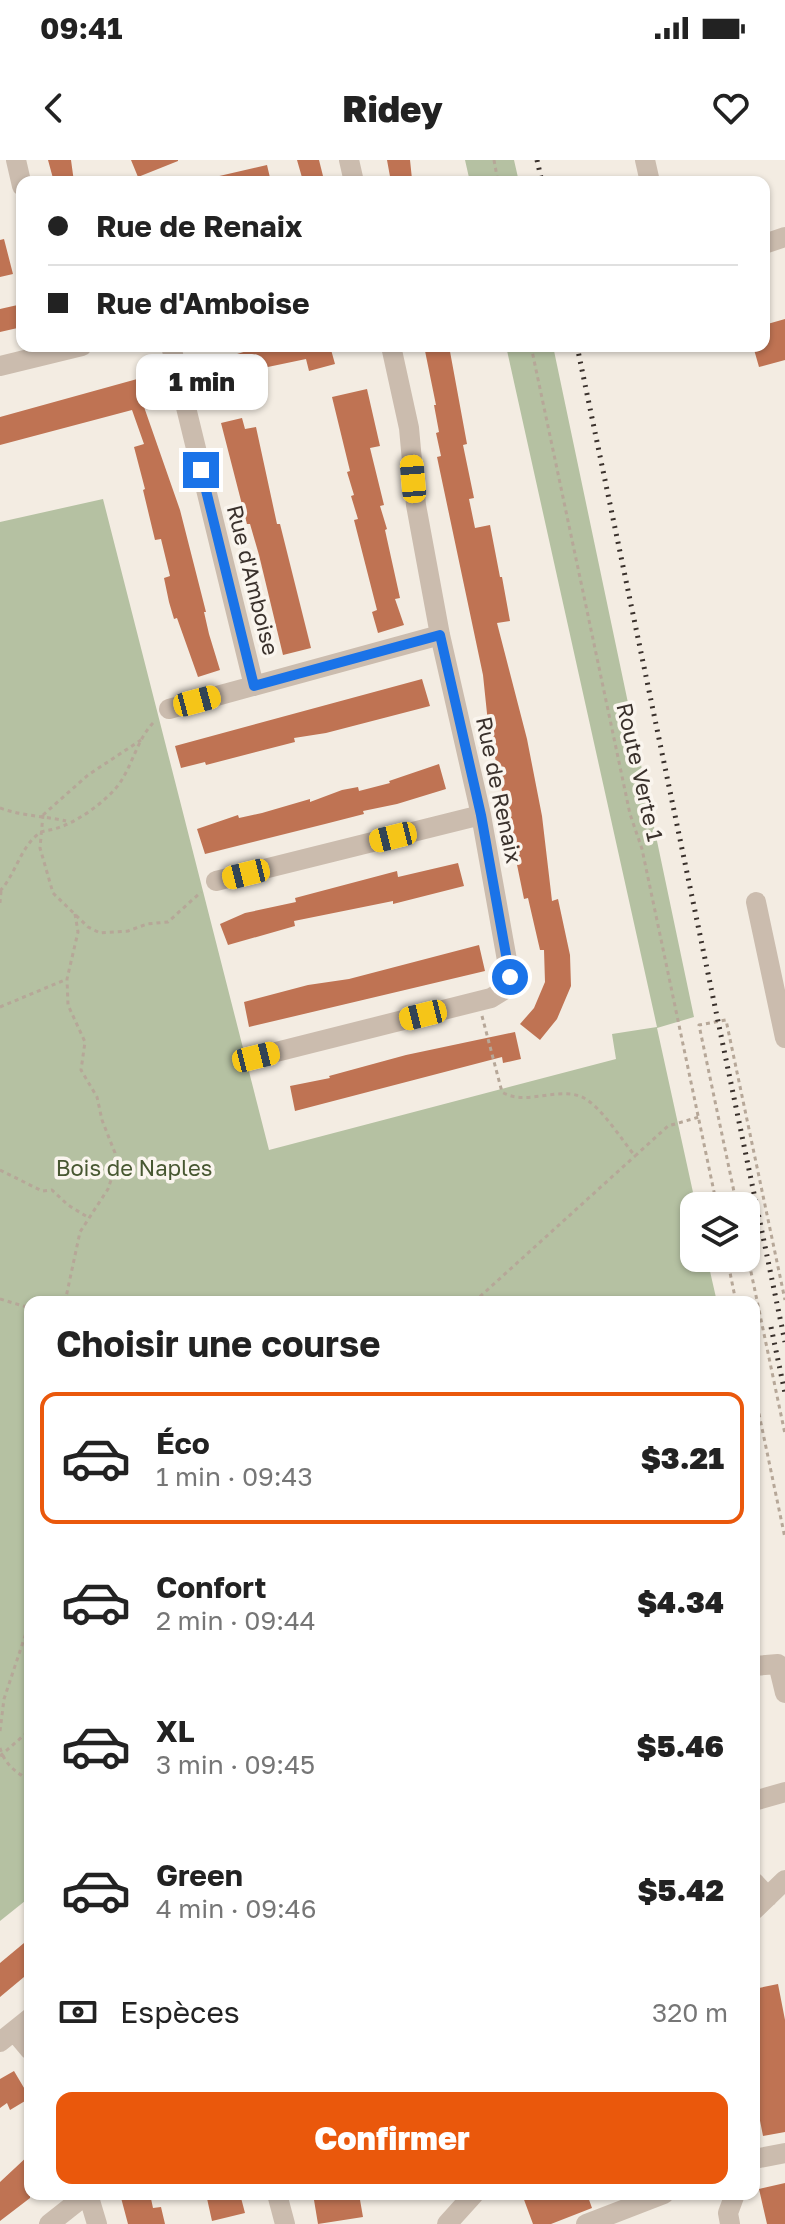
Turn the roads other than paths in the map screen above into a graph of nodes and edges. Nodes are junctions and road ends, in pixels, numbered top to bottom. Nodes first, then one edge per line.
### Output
1 (47, 352) edge
2 (172, 352) edge
3 (392, 352) edge
4 (0, 366) edge
5 (440, 635) junction
6 (254, 686) junction
7 (169, 709) road end
8 (481, 815) junction
9 (216, 881) road end
10 (756, 902) dead end
11 (785, 1038) edge
12 (256, 1057) dead end
13 (760, 1666) edge
14 (785, 1693) edge
15 (785, 1792) edge
16 (760, 1799) edge
17 (785, 1880) edge
18 (760, 1895) edge
19 (785, 2153) edge
20 (760, 2158) edge
21 (80, 2200) edge
22 (90, 2200) edge
23 (279, 2200) edge
24 (469, 2200) edge
25 (648, 2200) edge
26 (49, 2224) edge
27 (97, 2224) edge
28 (285, 2224) edge
29 (447, 2224) edge
30 (586, 2224) edge

1 - 4 street
2 - 6 street, Rue d'Amboise
3 - 5 street, Rue de Renaix
5 - 6 street
5 - 8 street, Rue de Renaix
6 - 7 street
8 - 9 street
8 - 12 street, Rue de Renaix
10 - 11 street
13 - 14 street
15 - 16 street
17 - 18 street
19 - 20 street
21 - 26 street
22 - 27 street
23 - 28 street
24 - 29 street
25 - 30 street

